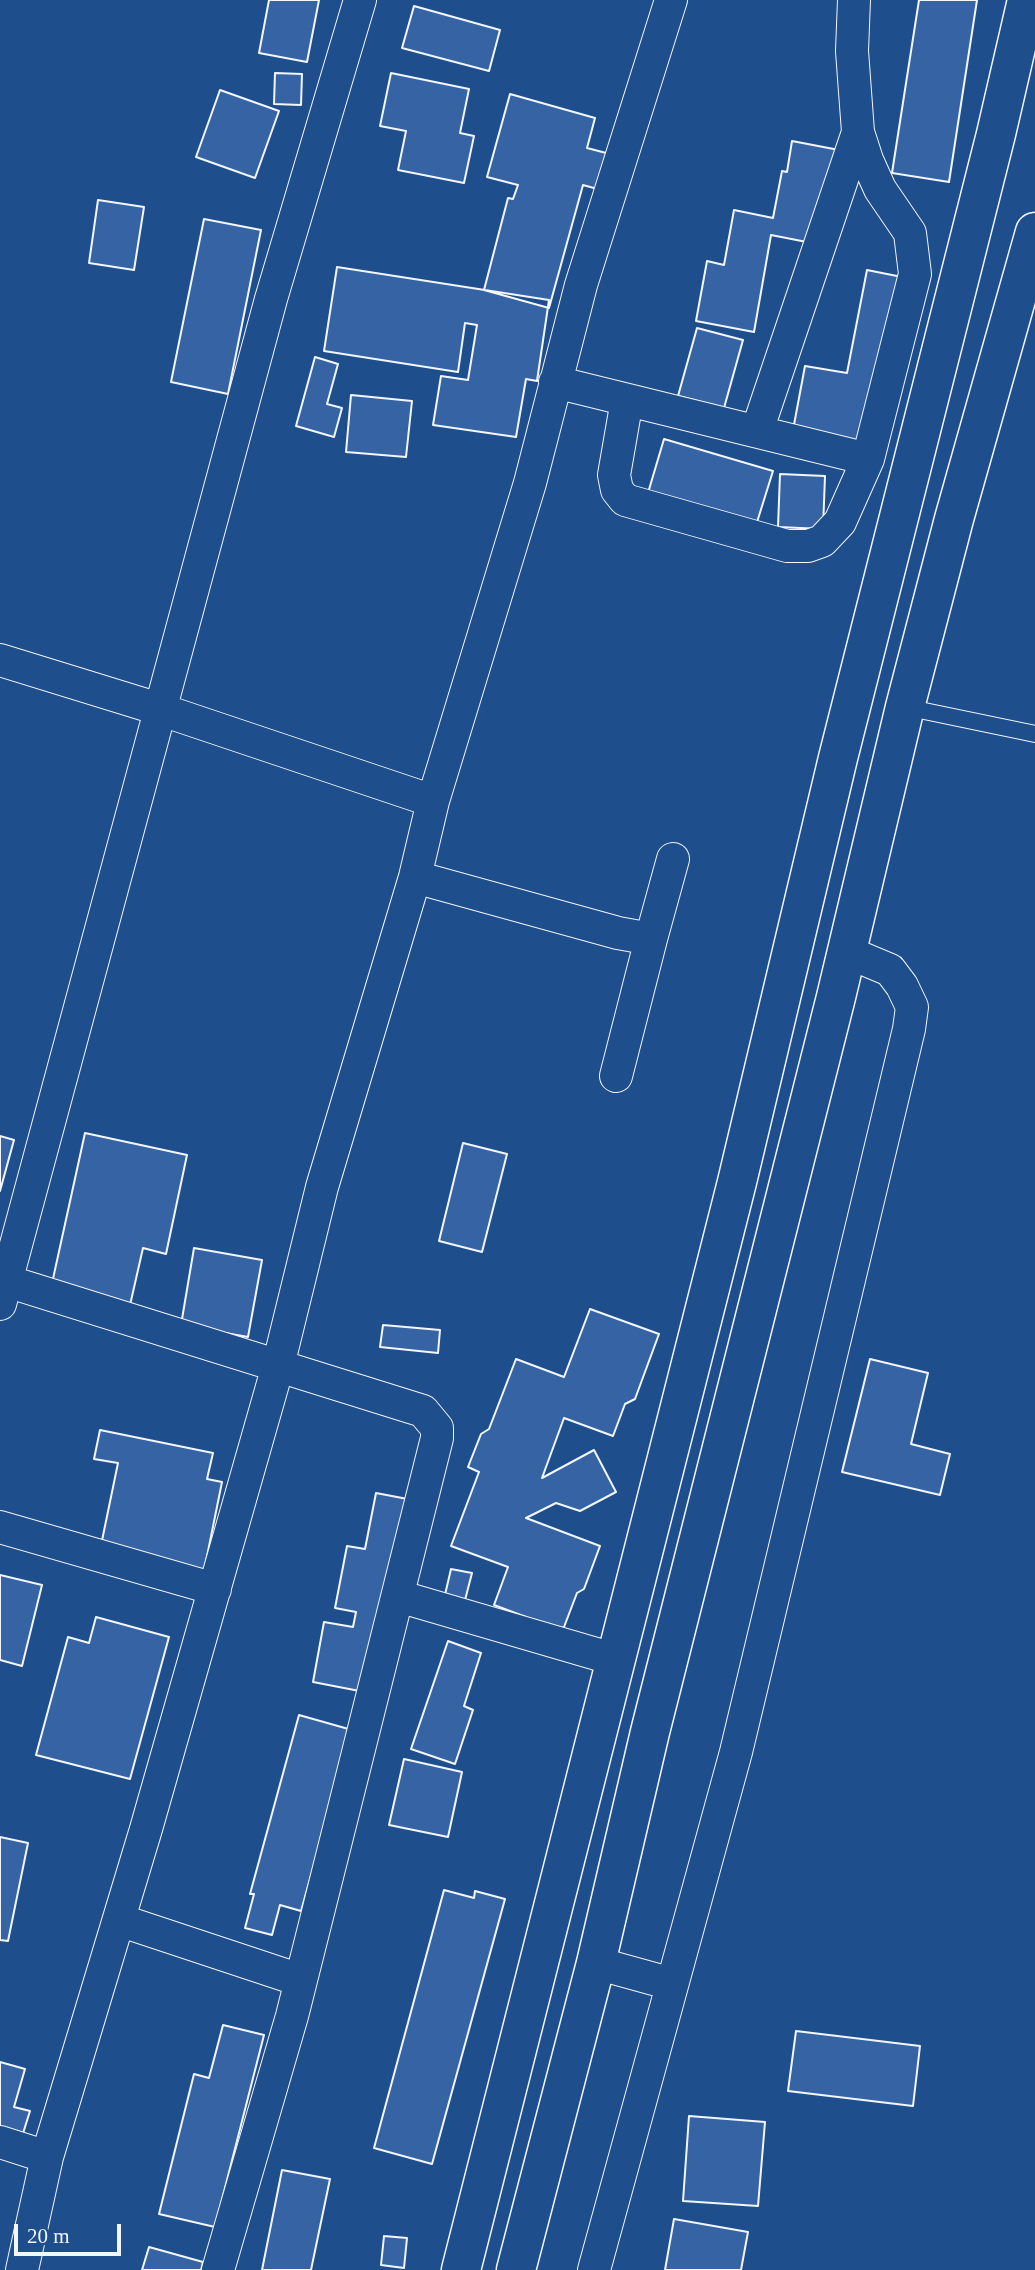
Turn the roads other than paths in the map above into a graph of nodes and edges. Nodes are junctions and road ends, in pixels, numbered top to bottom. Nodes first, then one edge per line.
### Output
1 (360, 0) edge
2 (671, 0) edge
3 (854, 0) edge
4 (1027, 0) edge
5 (858, 132) junction
6 (1035, 232) edge
7 (555, 382) junction
8 (627, 400) junction
9 (757, 431) junction
10 (868, 459) junction
11 (0, 660) edge
12 (905, 707) junction
13 (159, 709) junction
14 (1035, 734) edge
15 (433, 801) junction
16 (673, 859) dead end
17 (415, 877) junction
18 (651, 939) junction
19 (847, 952) junction
20 (616, 1076) dead end
21 (2, 1288) edge
22 (278, 1366) junction
23 (0, 1527) edge
24 (215, 1589) junction
25 (398, 1595) junction
26 (617, 1660) junction
27 (119, 1920) junction
28 (596, 1963) junction
29 (300, 1980) junction
30 (672, 1984) junction
31 (0, 2142) edge
32 (47, 2157) junction
33 (22, 2270) edge
34 (218, 2270) edge
35 (461, 2270) edge
36 (516, 2270) edge
37 (594, 2270) edge

1 - 13 street
2 - 7 street
3 - 5 street
4 - 26 highway
5 - 9 street
5 - 10 street
6 - 12 highway
7 - 8 street
7 - 15 street
8 - 9 street
8 - 10 street
9 - 10 street
11 - 13 street
12 - 14 lane
12 - 19 highway
13 - 15 street
13 - 21 street
15 - 17 street
16 - 18 street
17 - 18 street
17 - 22 street
18 - 20 street
19 - 28 highway
19 - 30 street
21 - 22 street
22 - 24 street
22 - 25 street
23 - 24 street
24 - 27 street
25 - 26 street
25 - 29 street
26 - 35 highway
27 - 29 street
27 - 32 street
28 - 30 street
28 - 36 highway
29 - 34 street
30 - 37 street
31 - 32 street
32 - 33 street

